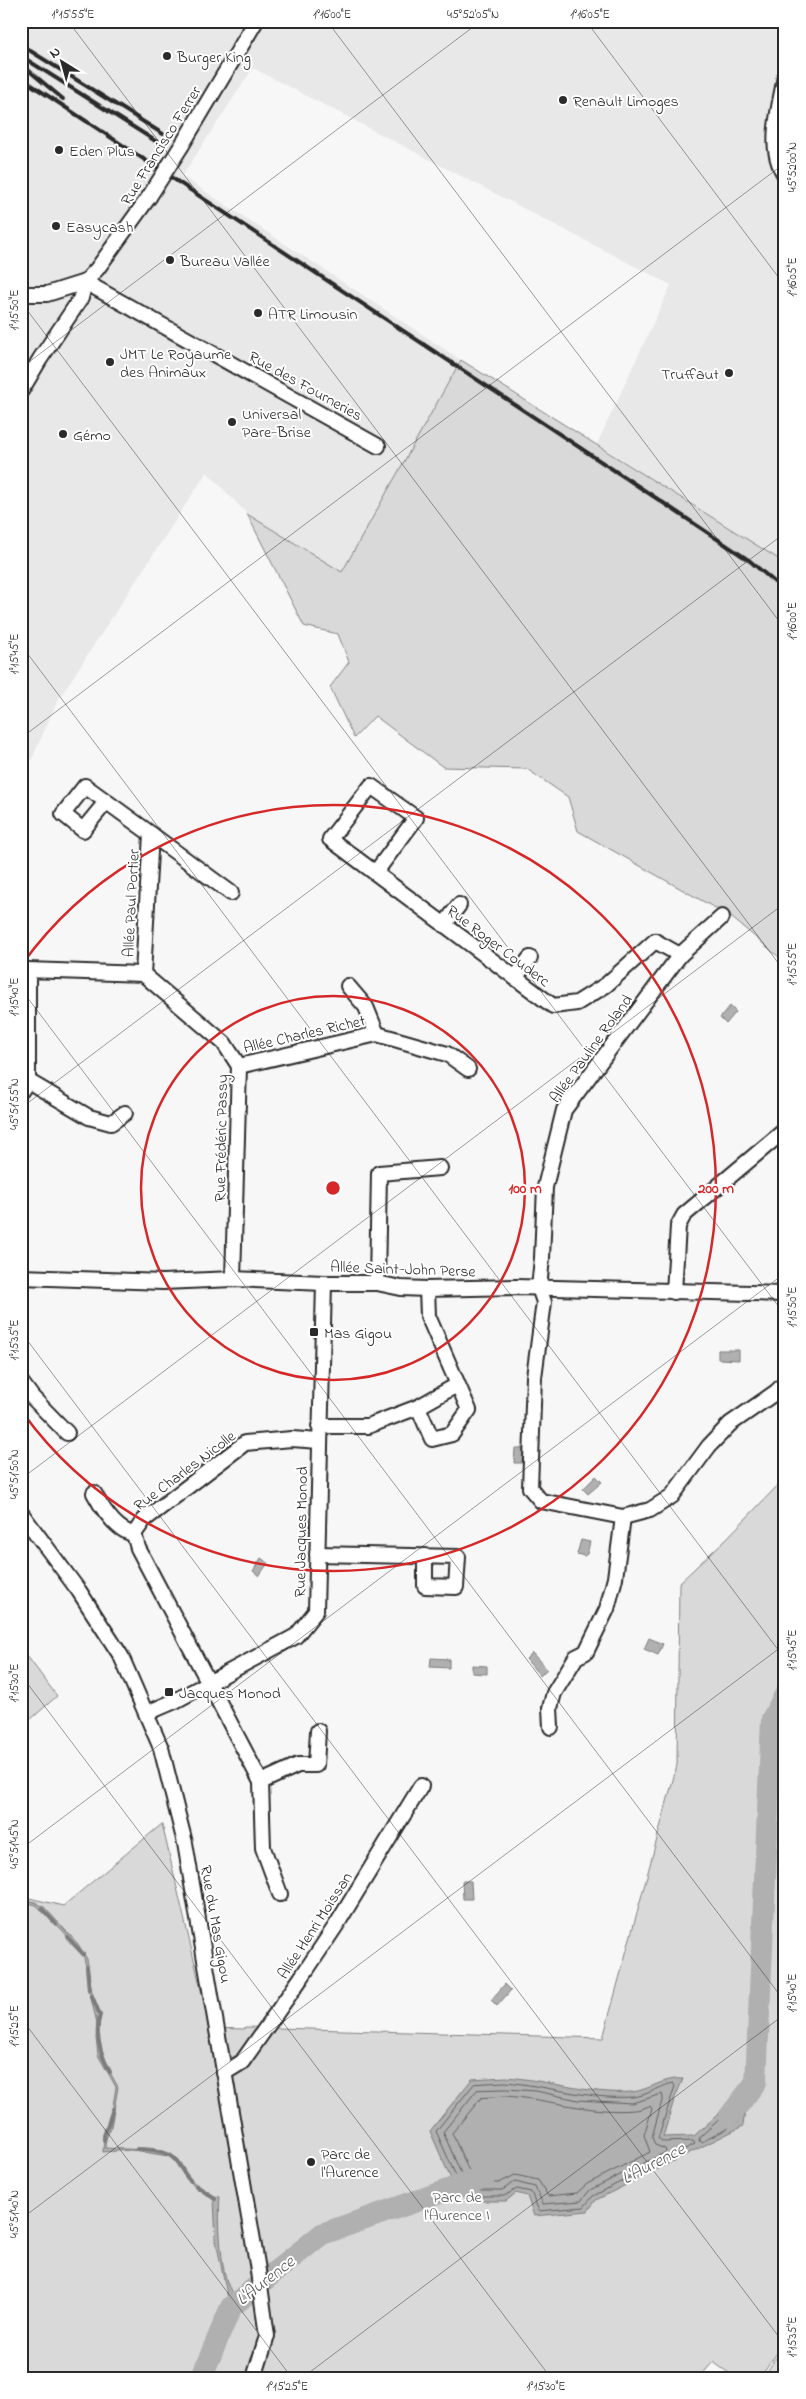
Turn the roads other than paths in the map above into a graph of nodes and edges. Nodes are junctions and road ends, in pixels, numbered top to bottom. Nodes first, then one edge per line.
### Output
1 (256, 21) edge
2 (785, 76) edge
3 (785, 175) edge
4 (86, 282) junction
5 (21, 294) edge
6 (21, 391) edge
7 (378, 446) dead end
8 (106, 802) dead end
9 (151, 834) junction
10 (375, 873) junction
11 (231, 893) dead end
12 (459, 906) dead end
13 (722, 917) dead end
14 (444, 925) junction
15 (680, 955) junction
16 (530, 958) dead end
17 (25, 966) edge
18 (143, 974) junction
19 (515, 978) junction
20 (348, 986) dead end
21 (377, 1034) junction
22 (239, 1066) junction
23 (468, 1069) dead end
24 (25, 1086) edge
25 (125, 1113) dead end
26 (785, 1130) edge
27 (440, 1168) dead end
28 (21, 1277) edge
29 (234, 1279) junction
30 (324, 1283) junction
31 (377, 1283) junction
32 (539, 1288) junction
33 (427, 1289) junction
34 (674, 1292) junction
35 (785, 1294) edge
36 (21, 1382) edge
37 (785, 1383) edge
38 (457, 1386) junction
39 (418, 1407) junction
40 (319, 1426) junction
41 (67, 1433) dead end
42 (319, 1441) junction
43 (94, 1493) dead end
44 (21, 1513) edge
45 (623, 1517) junction
46 (134, 1534) junction
47 (317, 1554) junction
48 (425, 1556) dead end
49 (210, 1682) junction
50 (147, 1713) junction
51 (551, 1727) dead end
52 (318, 1731) dead end
53 (261, 1782) junction
54 (421, 1786) dead end
55 (280, 1894) dead end
56 (224, 2073) junction
57 (254, 2378) edge

1 - 4 street, Rue Francisco Ferrer, bridge
2 - 3 street
4 - 5 street
4 - 6 street, Rue Francisco Ferrer
4 - 7 street, Rue des Fourneries
8 - 9 street, Allée Paul Portier
9 - 11 street, Allée Paul Portier
9 - 18 street, Allée Paul Portier
10 - 10 street, Rue Roger Couderc
10 - 14 street, Rue Roger Couderc
12 - 14 street
13 - 15 street, Allée Pauline Roland
14 - 19 street, Rue Roger Couderc
15 - 19 street, Rue Roger Couderc
15 - 32 street, Allée Pauline Roland
16 - 19 street
17 - 18 street
17 - 24 street
18 - 22 street, Rue Frédéric Passy
20 - 21 street, Allée Charles Richet
21 - 22 street, Allée Charles Richet
21 - 23 street, Allée Charles Richet
22 - 29 street, Rue Frédéric Passy
24 - 25 street
26 - 34 street
27 - 31 street
28 - 29 street, Allée Saint-John Perse
29 - 30 street, Allée Saint-John Perse
30 - 31 street, Allée Saint-John Perse
30 - 40 street, Rue Jacques Monod
31 - 33 street, Allée Saint-John Perse
32 - 33 street, Allée Saint-John Perse
32 - 34 street, Allée Saint-John Perse
32 - 45 street, Allée Pauline Roland
33 - 38 street
34 - 35 street, Allée Saint-John Perse
36 - 41 street
37 - 45 street
38 - 39 street
38 - 39 street
39 - 40 street
40 - 42 street, Rue Jacques Monod
42 - 46 street, Rue Charles Nicolle
42 - 47 street, Rue Jacques Monod
43 - 46 street, Rue Charles Nicolle
44 - 50 street, Rue du Mas Gigou
45 - 51 street
46 - 49 street, Rue Charles Nicolle
47 - 48 street
47 - 49 street, Rue Jacques Monod
49 - 50 street, Rue Jacques Monod
49 - 53 street, Rue Charles Nicolle
50 - 56 street, Rue du Mas Gigou
52 - 53 street
53 - 55 street
54 - 56 street, Allée Henri Moissan
56 - 57 street, Rue du Mas Gigou

